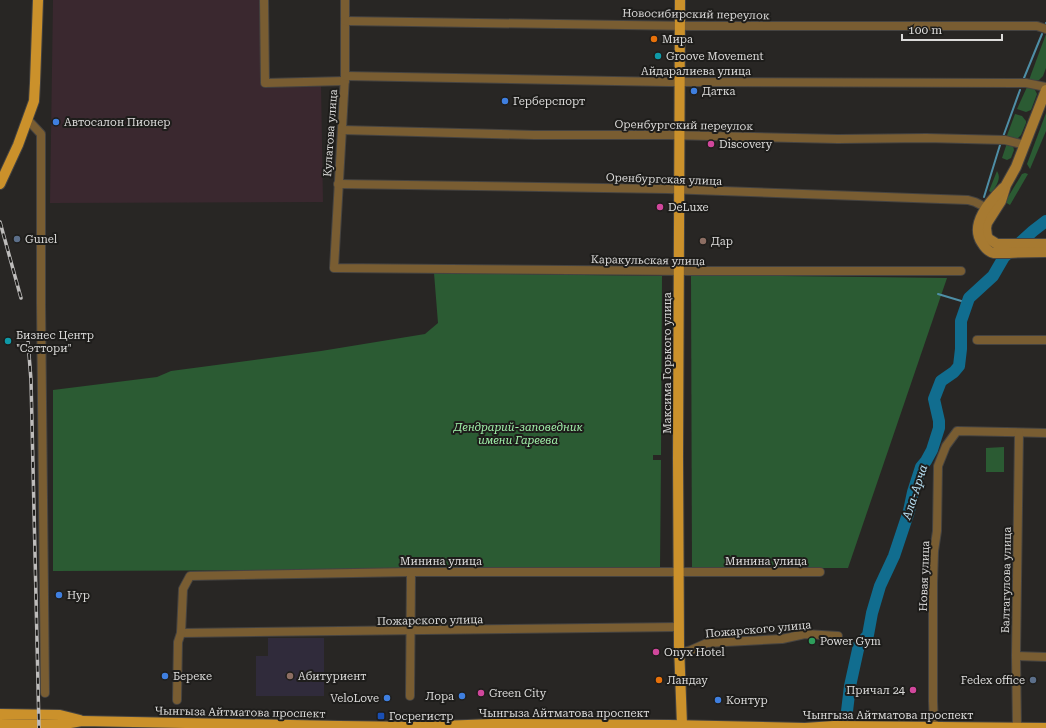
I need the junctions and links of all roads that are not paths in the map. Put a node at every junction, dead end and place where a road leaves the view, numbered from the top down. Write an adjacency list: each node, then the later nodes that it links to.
1 (38, 0): 12 (main road)
2 (264, 0): 8 (street, Айдаралиева улица)
3 (345, 0): 5 (street, Кулатова улица)
4 (680, 0): 6 (main road, Максима Горького улица)
5 (345, 20): 6 (street, Новосибирский переулок); 8 (street, Кулатова улица)
6 (680, 26): 7 (street, Новосибирский переулок); 9 (main road, Максима Горького улица)
7 (1046, 29)
8 (345, 78): 9 (street, Айдаралиева улица); 13 (street, Кулатова улица)
9 (680, 82): 10 (street, Айдаралиева улица); 14 (main road, Максима Горького улица)
10 (1046, 87)
11 (1046, 90): 15 (main road)
12 (28, 120): 16 (main road); 41 (street)
13 (342, 130): 14 (street, Оренбургский переулок); 17 (street, Кулатова улица)
14 (679, 135): 15 (street, Оренбургский переулок); 19 (main road, Максима Горького улица)
15 (1025, 145): 18 (main road)
16 (0, 184)
17 (338, 184): 19 (street, Оренбургская улица); 24 (street, Кулатова улица)
18 (1006, 185): 20 (main road); 22 (main road)
19 (679, 189): 20 (street, Оренбургская улица); 25 (main road, Максима Горького улица)
20 (986, 208): 22 (main road)
21 (1046, 244): 22 (main road)
22 (989, 245): 23 (main road)
23 (1046, 252)
24 (334, 268): 25 (street, Каракульская улица)
25 (679, 271): 26 (street, Каракульская улица); 32 (main road, Максима Горького улица)
26 (961, 271)
27 (977, 340): 28 (street)
28 (1046, 340)
29 (1019, 433): 30 (street); 39 (street, Балтагулова улица); 49 (street, Новая улица)
30 (1046, 434)
31 (411, 572): 32 (street, Минина улица); 35 (street); 36 (street, Минина улица)
32 (679, 572): 33 (street, Минина улица); 34 (main road, Максима Горького улица)
33 (820, 572)
34 (679, 627): 35 (street, Пожарского улица); 38 (main road, Максима Горького улица)
35 (411, 631): 36 (street, Пожарского улица); 42 (street)
36 (181, 633): 43 (street, Минина улица)
37 (838, 636): 38 (street, Пожарского улица)
38 (680, 653): 48 (main road, Максима Горького улица)
39 (1016, 656): 40 (street); 52 (street, Балтагулова улица)
40 (1046, 657)
41 (45, 694)
42 (410, 696)
43 (177, 700)
44 (0, 708): 46 (main road)
45 (0, 714): 46 (main road, Чынгыза Айтматова проспект)
46 (28, 719): 47 (main road, Чынгыза Айтматова проспект); 48 (main road, Чынгыза Айтматова проспект); 50 (main road)
47 (0, 724)
48 (682, 725): 49 (main road, Чынгыза Айтматова проспект)
49 (934, 727): 51 (main road, Чынгыза Айтматова проспект)
50 (14, 728)
51 (978, 728): 52 (main road, Чынгыза Айтматова проспект)
52 (1017, 728): 53 (main road, Чынгыза Айтматова проспект)
53 (1046, 728)

